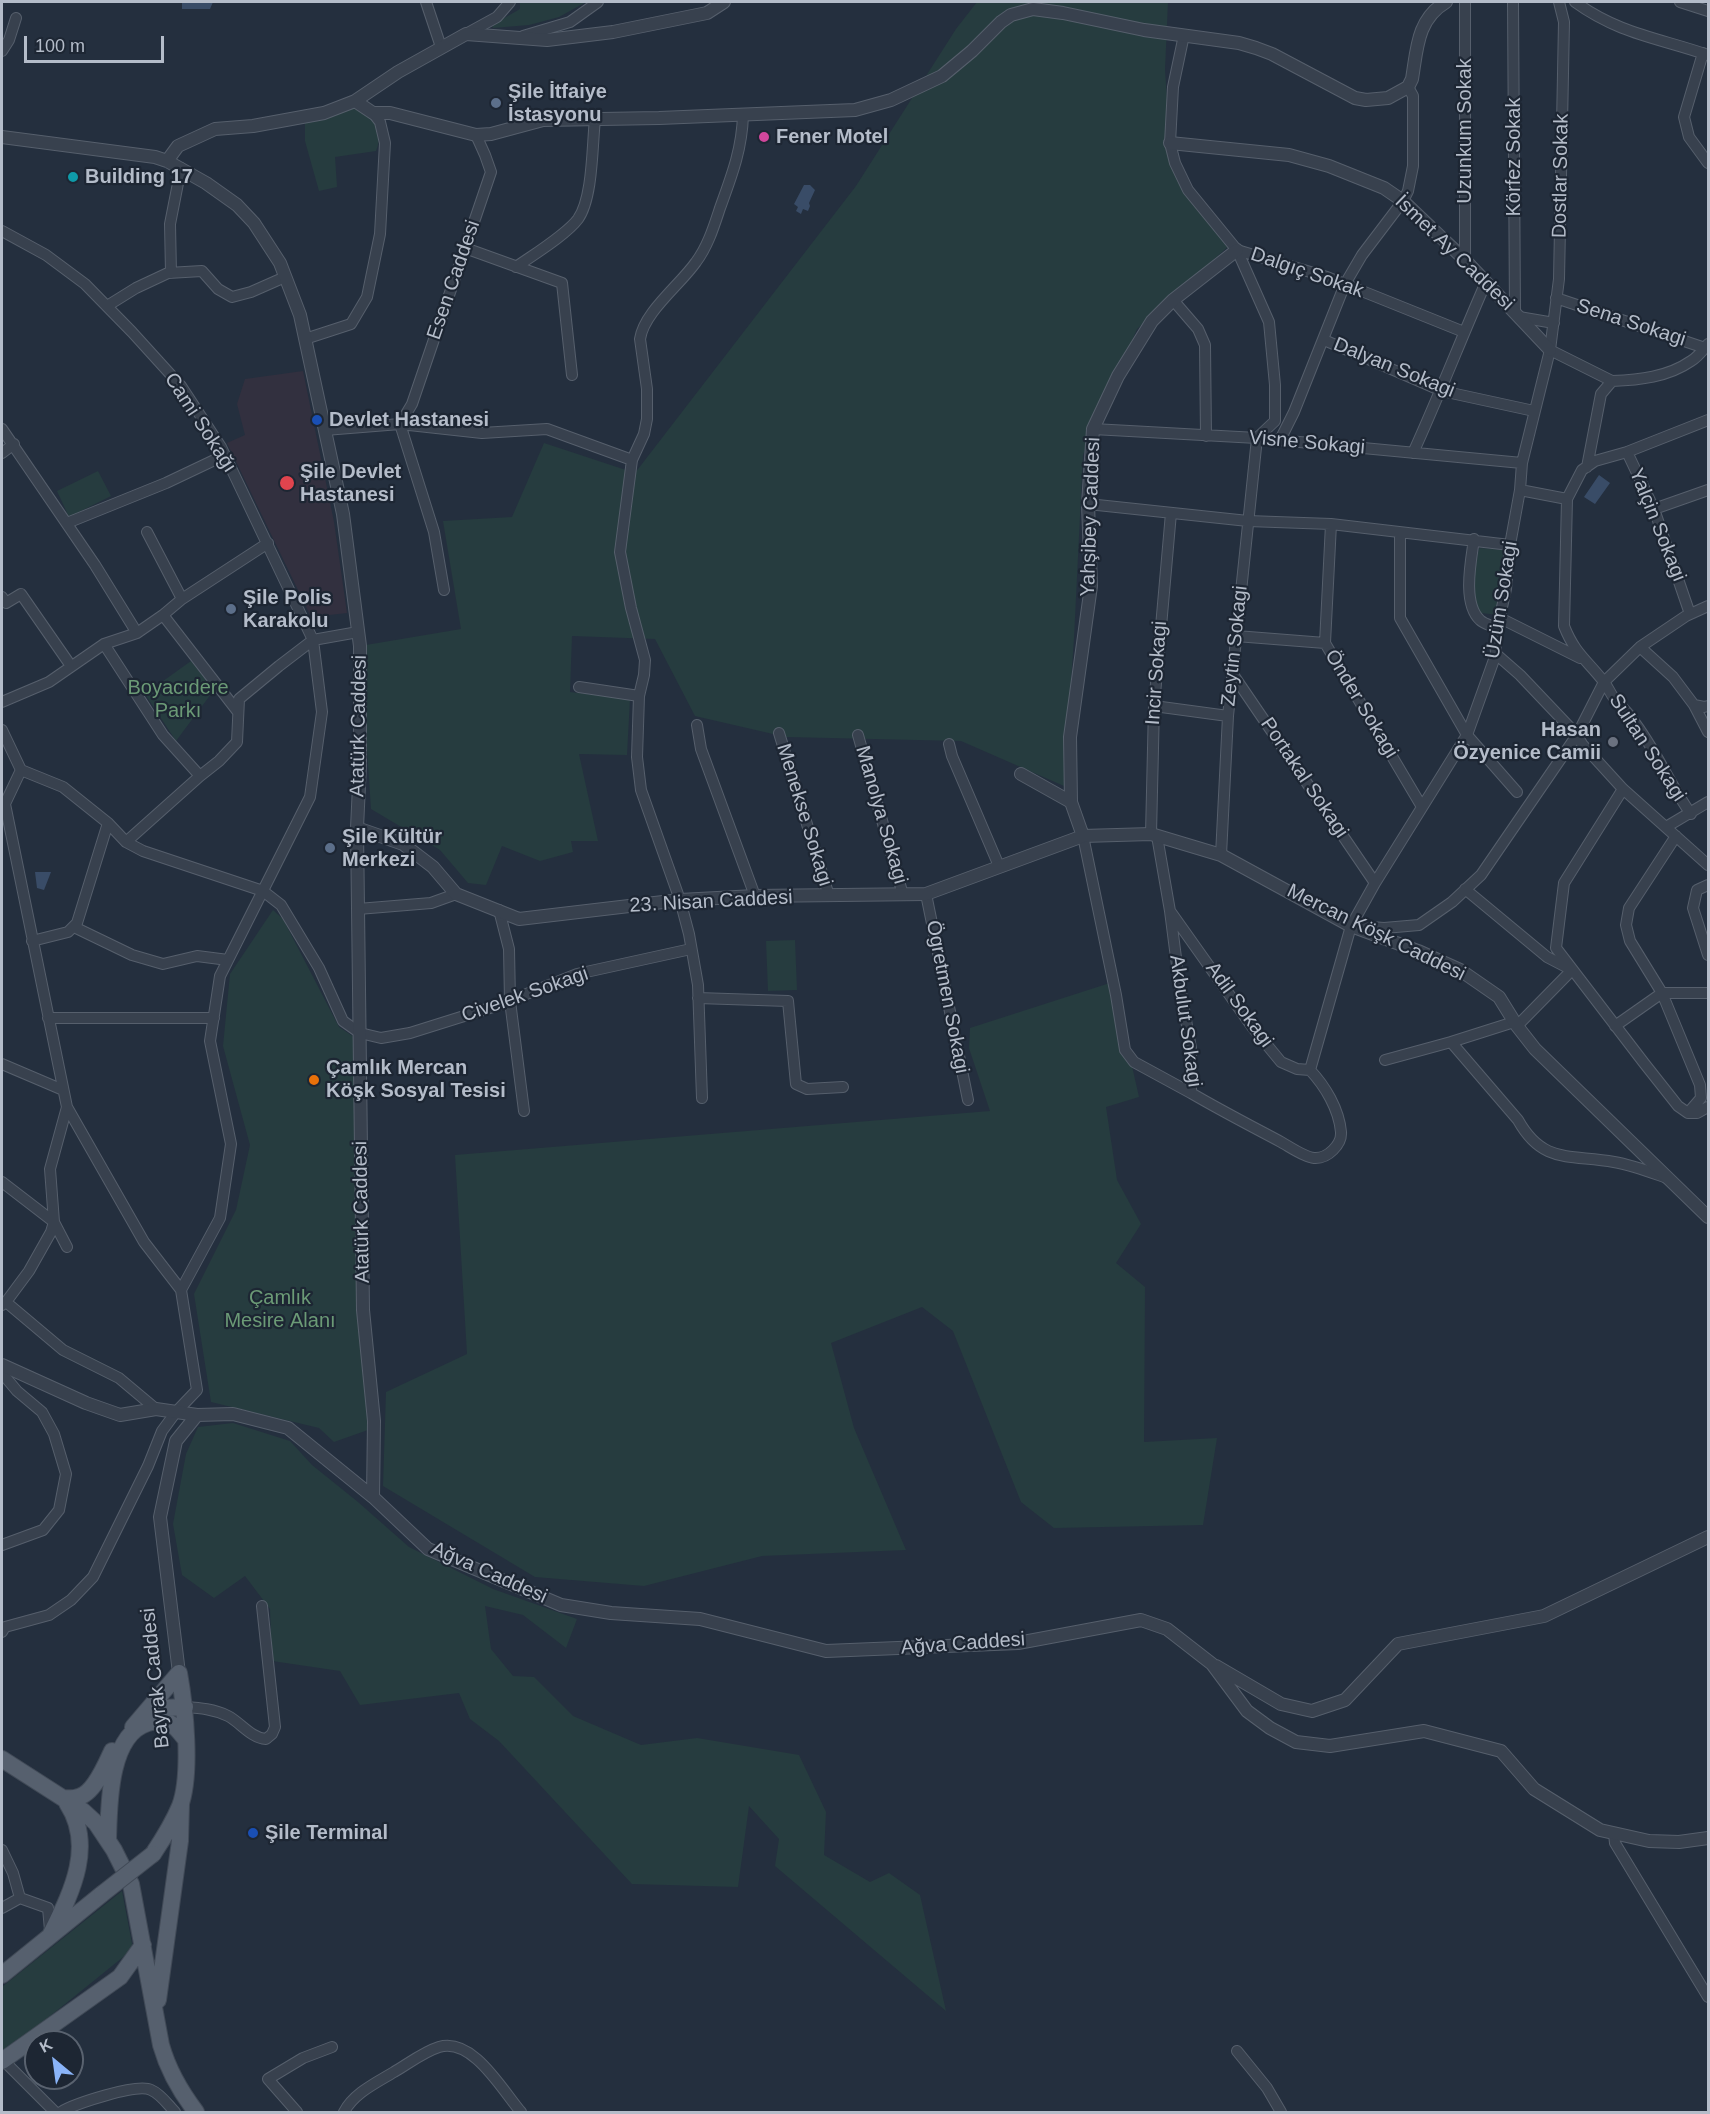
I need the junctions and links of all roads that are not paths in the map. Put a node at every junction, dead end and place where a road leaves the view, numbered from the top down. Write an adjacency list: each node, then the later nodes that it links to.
1 (426, 2): 16 (street)
2 (510, 2): 13 (street)
3 (598, 2): 15 (street)
4 (724, 2): 15 (street)
5 (1446, 2): 19 (street)
6 (1465, 2): 34 (street, Uzunkum Sokak)
7 (1513, 2): 43 (street, Körfez Sokak)
8 (1559, 2): 40 (street, Dostlar Sokak)
9 (1575, 2): 18 (street)
10 (1680, 2): 11 (street)
11 (1708, 10)
12 (16, 18): 17 (street)
13 (466, 34): 15 (street); 16 (street)
14 (1184, 35): 19 (street); 22 (street); 26 (street, Dalgıç Sokak)
15 (521, 37)
16 (441, 47): 20 (street)
17 (2, 51)
18 (1706, 54): 28 (street)
19 (1408, 87): 30 (street)
20 (355, 101): 21 (street); 27 (street)
21 (373, 113): 24 (street); 46 (street)
22 (743, 115): 23 (street); 67 (street)
23 (595, 119): 24 (street); 35 (street)
24 (476, 135): 32 (street, Esen Caddesi)
25 (2, 137): 27 (street, Atatürk Caddesi)
26 (1170, 143): 30 (street, İsmet Ay Caddesi); 33 (street, Dalgıç Sokak)
27 (167, 160): 29 (street, Atatürk Caddesi)
28 (1708, 163)
29 (181, 168): 36 (street); 37 (street, Atatürk Caddesi)
30 (1403, 201): 34 (street, İsmet Ay Caddesi); 39 (street)
31 (2, 231): 42 (street, Cami Sokağı)
32 (465, 248): 35 (street); 55 (street, Esen Caddesi)
33 (1237, 250): 39 (street, Dalgıç Sokak); 41 (street, Yahşibey Caddesi); 60 (street)
34 (1464, 260): 38 (street, İsmet Ay Caddesi)
35 (516, 267): 50 (street)
36 (171, 273): 37 (street); 42 (street)
37 (285, 277): 46 (street, Atatürk Caddesi)
38 (1486, 282): 43 (street, İsmet Ay Caddesi); 45 (street)
39 (1345, 284): 45 (street, Dalgıç Sokak); 47 (street)
40 (1556, 298): 44 (street, Dostlar Sokak); 48 (street, Sena Sokagi)
41 (1173, 300): 57 (street, Yahşibey Caddesi); 59 (street)
42 (107, 306): 66 (street, Cami Sokağı)
43 (1517, 315): 44 (street); 49 (street, İsmet Ay Caddesi)
44 (1554, 323): 49 (street, Dostlar Sokak)
45 (1464, 332): 52 (street)
46 (305, 339): 58 (street, Atatürk Caddesi)
47 (1324, 340): 52 (street, Dalyan Sokagi); 61 (street)
48 (1707, 346): 51 (street)
49 (1550, 350): 51 (street); 53 (street, Üzüm Sokagi)
50 (572, 375)
51 (1612, 381): 69 (street)
52 (1442, 391): 53 (street, Dalyan Sokagi); 65 (street)
53 (1534, 411): 68 (street, Üzüm Sokagi)
54 (1708, 420): 63 (street, Yalçin Sokagi)
55 (400, 424): 58 (street); 67 (street); 84 (street)
56 (2, 429): 62 (street)
57 (1093, 429): 59 (street, Visne Sokagi); 73 (street, Yahşibey Caddesi)
58 (325, 430): 91 (street, Atatürk Caddesi)
59 (1206, 436): 60 (street, Visne Sokagi)
60 (1257, 438): 61 (street, Visne Sokagi); 76 (street, Zeytin Sokagi)
61 (1280, 441): 65 (street, Visne Sokagi)
62 (14, 444): 64 (street); 77 (street)
63 (1627, 452): 69 (street); 74 (street, Yalçin Sokagi)
64 (2, 453)
65 (1413, 453): 68 (street, Visne Sokagi)
66 (225, 455): 77 (street); 82 (street, Cami Sokağı)
67 (632, 460): 104 (street)
68 (1522, 463): 70 (street, Üzüm Sokagi)
69 (1587, 466): 72 (street)
70 (1520, 490): 72 (street); 83 (street, Üzüm Sokagi)
71 (1708, 490): 74 (street)
72 (1567, 499): 99 (street)
73 (1088, 504): 75 (street); 124 (street, Yahşibey Caddesi)
74 (1654, 509): 88 (street, Yalçin Sokagi)
75 (1171, 513): 76 (street); 107 (street, Incir Sokagi)
76 (1248, 521): 78 (street); 93 (street, Zeytin Sokagi)
77 (67, 523): 92 (street)
78 (1331, 524): 80 (street); 95 (street, Önder Sokagi)
79 (147, 532): 86 (street)
80 (1400, 533): 81 (street); 116 (street)
81 (1474, 539): 83 (street); 90 (street)
82 (268, 543): 86 (street); 94 (street, Cami Sokağı)
83 (1510, 545): 90 (street, Üzüm Sokagi)
84 (444, 590)
85 (2, 597): 100 (street)
86 (182, 599): 89 (street)
87 (1708, 606): 88 (street)
88 (1690, 614): 97 (street)
89 (164, 615): 92 (street); 109 (street)
90 (1499, 623): 98 (street, Üzüm Sokagi); 99 (street)
91 (358, 632): 94 (street); 131 (street, Atatürk Caddesi)
92 (136, 633): 96 (street)
93 (1236, 636): 95 (street); 101 (street, Zeytin Sokagi)
94 (313, 640): 109 (street); 142 (street, Cami Sokağı)
95 (1325, 643): 126 (street, Önder Sokagi)
96 (104, 644): 100 (street); 121 (street)
97 (1641, 647): 102 (street); 106 (street)
98 (1496, 654): 116 (street, Üzüm Sokagi); 117 (street)
99 (1582, 658): 102 (street, Sultan Sokagi)
100 (71, 666): 105 (street)
101 (1232, 673): 110 (street, Zeytin Sokagi); 139 (street, Portakal Sokagi)
102 (1604, 682): 117 (street); 128 (street, Sultan Sokagi)
103 (579, 687): 104 (street)
104 (639, 696): 148 (street)
105 (2, 702)
106 (1694, 705): 108 (street); 113 (street)
107 (1154, 706): 110 (street); 132 (street, Incir Sokagi)
108 (1708, 706)
109 (238, 712): 121 (street)
110 (1228, 716): 136 (street, Zeytin Sokagi)
111 (697, 725): 146 (street)
112 (2, 730): 119 (street)
113 (1708, 732)
114 (779, 733): 147 (street, Menekse Sokagi)
115 (858, 735): 145 (street, Manolya Sokagi)
116 (1467, 735): 123 (street); 126 (street, Üzüm Sokagi)
117 (1577, 735): 122 (street); 141 (street)
118 (949, 744): 138 (street)
119 (21, 770): 127 (street); 129 (street)
120 (1021, 774): 124 (street)
121 (200, 776): 135 (street)
122 (1623, 789): 130 (street); 158 (street)
123 (1517, 792)
124 (1071, 802): 133 (street)
125 (1708, 802): 128 (street)
126 (1422, 807): 139 (street, Üzüm Sokagi)
127 (3, 808): 154 (street)
128 (1691, 814): 130 (street)
129 (108, 823): 135 (street); 153 (street)
130 (1666, 827): 134 (street)
131 (357, 828): 143 (street); 149 (street, Atatürk Caddesi)
132 (1154, 835): 133 (street, Mercan Köşk Caddesi); 136 (street, Mercan Köşk Caddesi); 151 (street, Akbulut Sokagi)
133 (1083, 836): 138 (street, 23. Nisan Caddesi); 174 (street)
134 (1676, 836): 137 (street); 159 (street)
135 (126, 842): 142 (street)
136 (1221, 855): 152 (street, Mercan Köşk Caddesi)
137 (1708, 865)
138 (999, 866): 144 (street, 23. Nisan Caddesi)
139 (1375, 883): 152 (street, Üzüm Sokagi)
140 (1708, 885): 156 (street)
141 (1466, 889): 152 (street); 158 (street)
142 (263, 891): 157 (street, Cami Sokağı); 167 (street)
143 (456, 894): 149 (street); 150 (street, 23. Nisan Caddesi)
144 (926, 894): 145 (street, 23. Nisan Caddesi); 176 (street, Ögretmen Sokagi)
145 (903, 895): 147 (street, 23. Nisan Caddesi)
146 (755, 896): 147 (street, 23. Nisan Caddesi); 148 (street, 23. Nisan Caddesi)
147 (829, 896)
148 (680, 900): 150 (street, 23. Nisan Caddesi); 155 (street)
149 (358, 909): 167 (street, Atatürk Caddesi)
150 (499, 910): 162 (street)
151 (1170, 911): 171 (street, Adil Sokagi); 174 (street, Akbulut Sokagi)
152 (1351, 926): 165 (street, Mercan Köşk Caddesi); 171 (street, Üzüm Sokagi)
153 (74, 927): 154 (street); 157 (street)
154 (32, 941): 163 (street)
155 (692, 949): 161 (street); 162 (street, Civelek Sokagi)
156 (1708, 956)
157 (228, 960): 164 (street, Cami Sokağı)
158 (1572, 970): 165 (street); 166 (street)
159 (1662, 993): 160 (street); 166 (street); 180 (street)
160 (1708, 993)
161 (698, 998): 172 (street); 175 (street)
162 (510, 1000): 167 (street, Civelek Sokagi); 179 (street)
163 (48, 1018): 164 (street); 173 (street)
164 (214, 1018): 187 (street, Cami Sokağı)
165 (1515, 1024): 168 (street); 182 (street, Mercan Köşk Caddesi)
166 (1615, 1026): 180 (street)
167 (360, 1034): 194 (street, Atatürk Caddesi)
168 (1451, 1042): 169 (street); 182 (street)
169 (1385, 1059)
170 (2, 1064): 173 (street)
171 (1310, 1070): 181 (street, Adil Sokagi)
172 (843, 1087)
173 (63, 1090): 177 (street)
174 (1191, 1093): 181 (street, Akbulut Sokagi)
175 (702, 1098)
176 (968, 1100)
177 (67, 1107): 185 (street); 187 (street)
178 (1708, 1107): 180 (street)
179 (524, 1111)
180 (1688, 1113)
181 (1327, 1155)
182 (1673, 1180): 184 (street, Mercan Köşk Caddesi)
183 (2, 1182): 185 (street)
184 (1708, 1217)
185 (54, 1222): 186 (street); 188 (street)
186 (67, 1247)
187 (181, 1290): 192 (street)
188 (4, 1304): 191 (street)
189 (2, 1365): 191 (street, Ağva Caddesi)
190 (2, 1373): 196 (street)
191 (156, 1409): 192 (street, Ağva Caddesi)
192 (176, 1412): 193 (street, Ağva Caddesi); 198 (street)
193 (197, 1415): 194 (street, Ağva Caddesi); 200 (street, Bayrak Caddesi)
194 (373, 1497): 199 (street, Ağva Caddesi)
195 (1708, 1538): 199 (street)
196 (2, 1545)
197 (262, 1606): 201 (street)
198 (3, 1628)
199 (1212, 1664): 207 (street, Ağva Caddesi)
200 (179, 1673): 201 (main road, Bayrak Caddesi); 202 (main road)
201 (184, 1707): 202 (main road); 203 (main road, Bayrak Caddesi)
202 (142, 1718): 205 (main road)
203 (186, 1740): 206 (main road, Bayrak Caddesi); 209 (main road)
204 (2, 1759): 205 (main road)
205 (63, 1798): 209 (main road); 213 (main road)
206 (181, 1804): 213 (main road, Bayrak Caddesi, bridge); 219 (main road)
207 (1614, 1834): 208 (street, Ağva Caddesi); 218 (street)
208 (1708, 1838)
209 (108, 1840): 214 (main road)
210 (2, 1850): 211 (street)
211 (20, 1898): 212 (street); 213 (street)
212 (2, 1908)
213 (50, 1936): 215 (main road, Bayrak Caddesi)
214 (143, 1945): 216 (main road); 217 (main road)
215 (2, 1975)
216 (149, 1975): 217 (main road); 219 (main road)
217 (120, 1977): 222 (main road)
218 (1707, 1991)
219 (156, 2016): 226 (main road)
220 (332, 2047): 227 (street)
221 (1237, 2051): 230 (street)
222 (2, 2060): 223 (street)
223 (55, 2112)
224 (60, 2112): 225 (street)
225 (175, 2112)
226 (196, 2112)
227 (297, 2112)
228 (344, 2112): 229 (street)
229 (521, 2112)
230 (1281, 2112)

